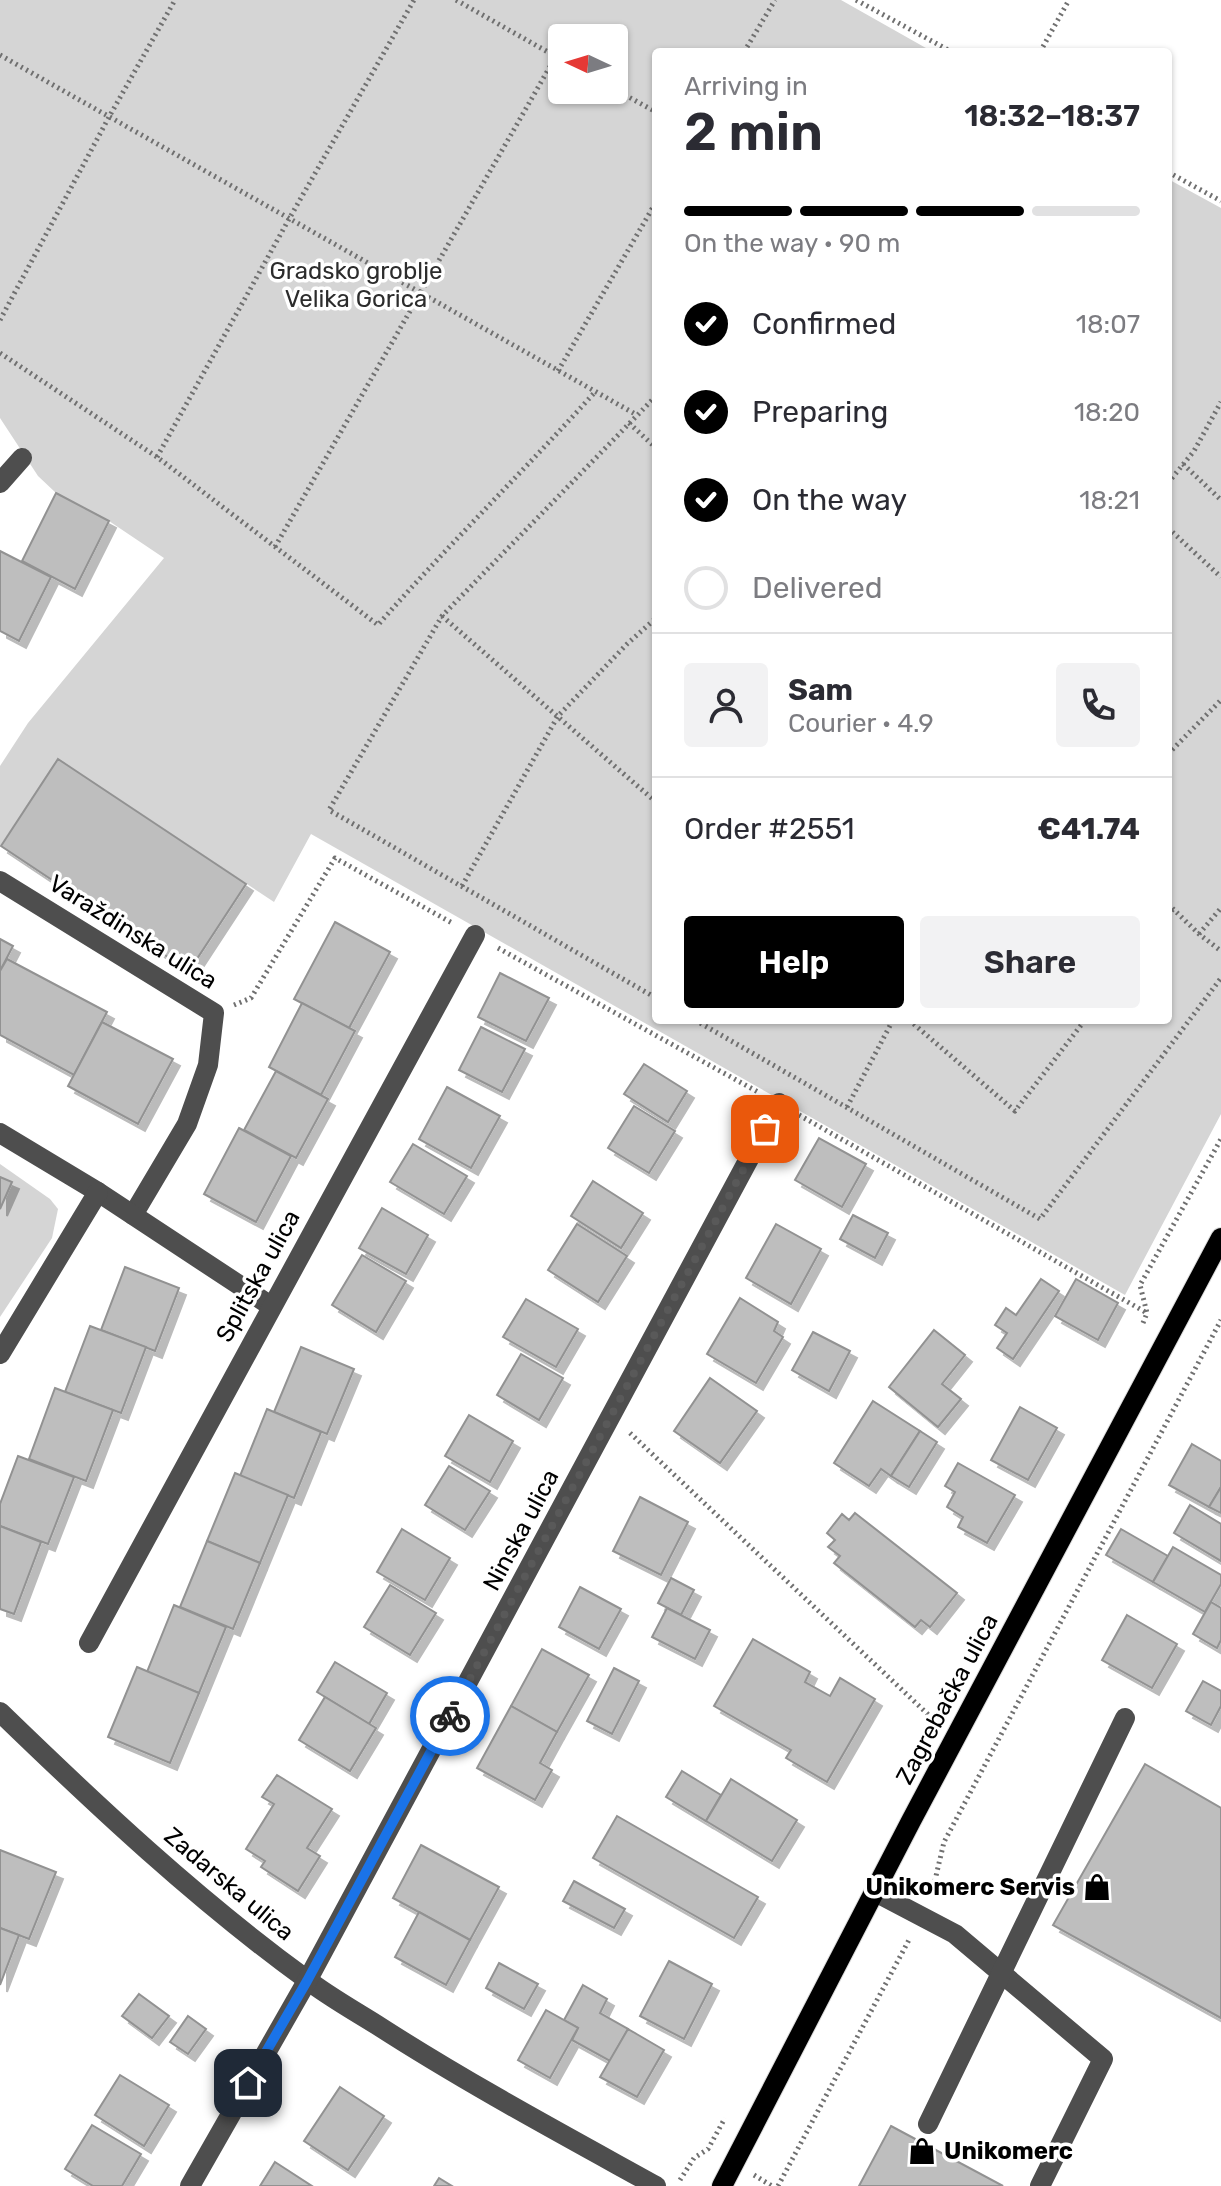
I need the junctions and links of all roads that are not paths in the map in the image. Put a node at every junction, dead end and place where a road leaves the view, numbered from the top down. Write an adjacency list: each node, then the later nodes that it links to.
1 (22, 458): 2 (street)
2 (0, 483)
3 (0, 881): 8 (street, Varaždinska ulica)
4 (475, 935): 10 (street, Splitska ulica)
5 (779, 1103): 17 (street, Ninska ulica)
6 (0, 1133): 7 (street)
7 (98, 1192): 8 (street); 11 (street)
8 (133, 1215): 10 (street)
9 (1221, 1238): 15 (main road, Zagrebačka ulica)
10 (271, 1306): 12 (street, Splitska ulica)
11 (0, 1354)
12 (89, 1643)
13 (0, 1712): 17 (street, Zadarska ulica)
14 (1125, 1718): 16 (street)
15 (875, 1892): 16 (street); 21 (main road, Zagrebačka ulica)
16 (1002, 1973): 18 (street); 22 (street)
17 (307, 1981): 19 (street, Ninska ulica); 20 (street, Zadarska ulica)
18 (928, 2124)
19 (190, 2186)
20 (656, 2186)
21 (722, 2186)
22 (1040, 2186)

